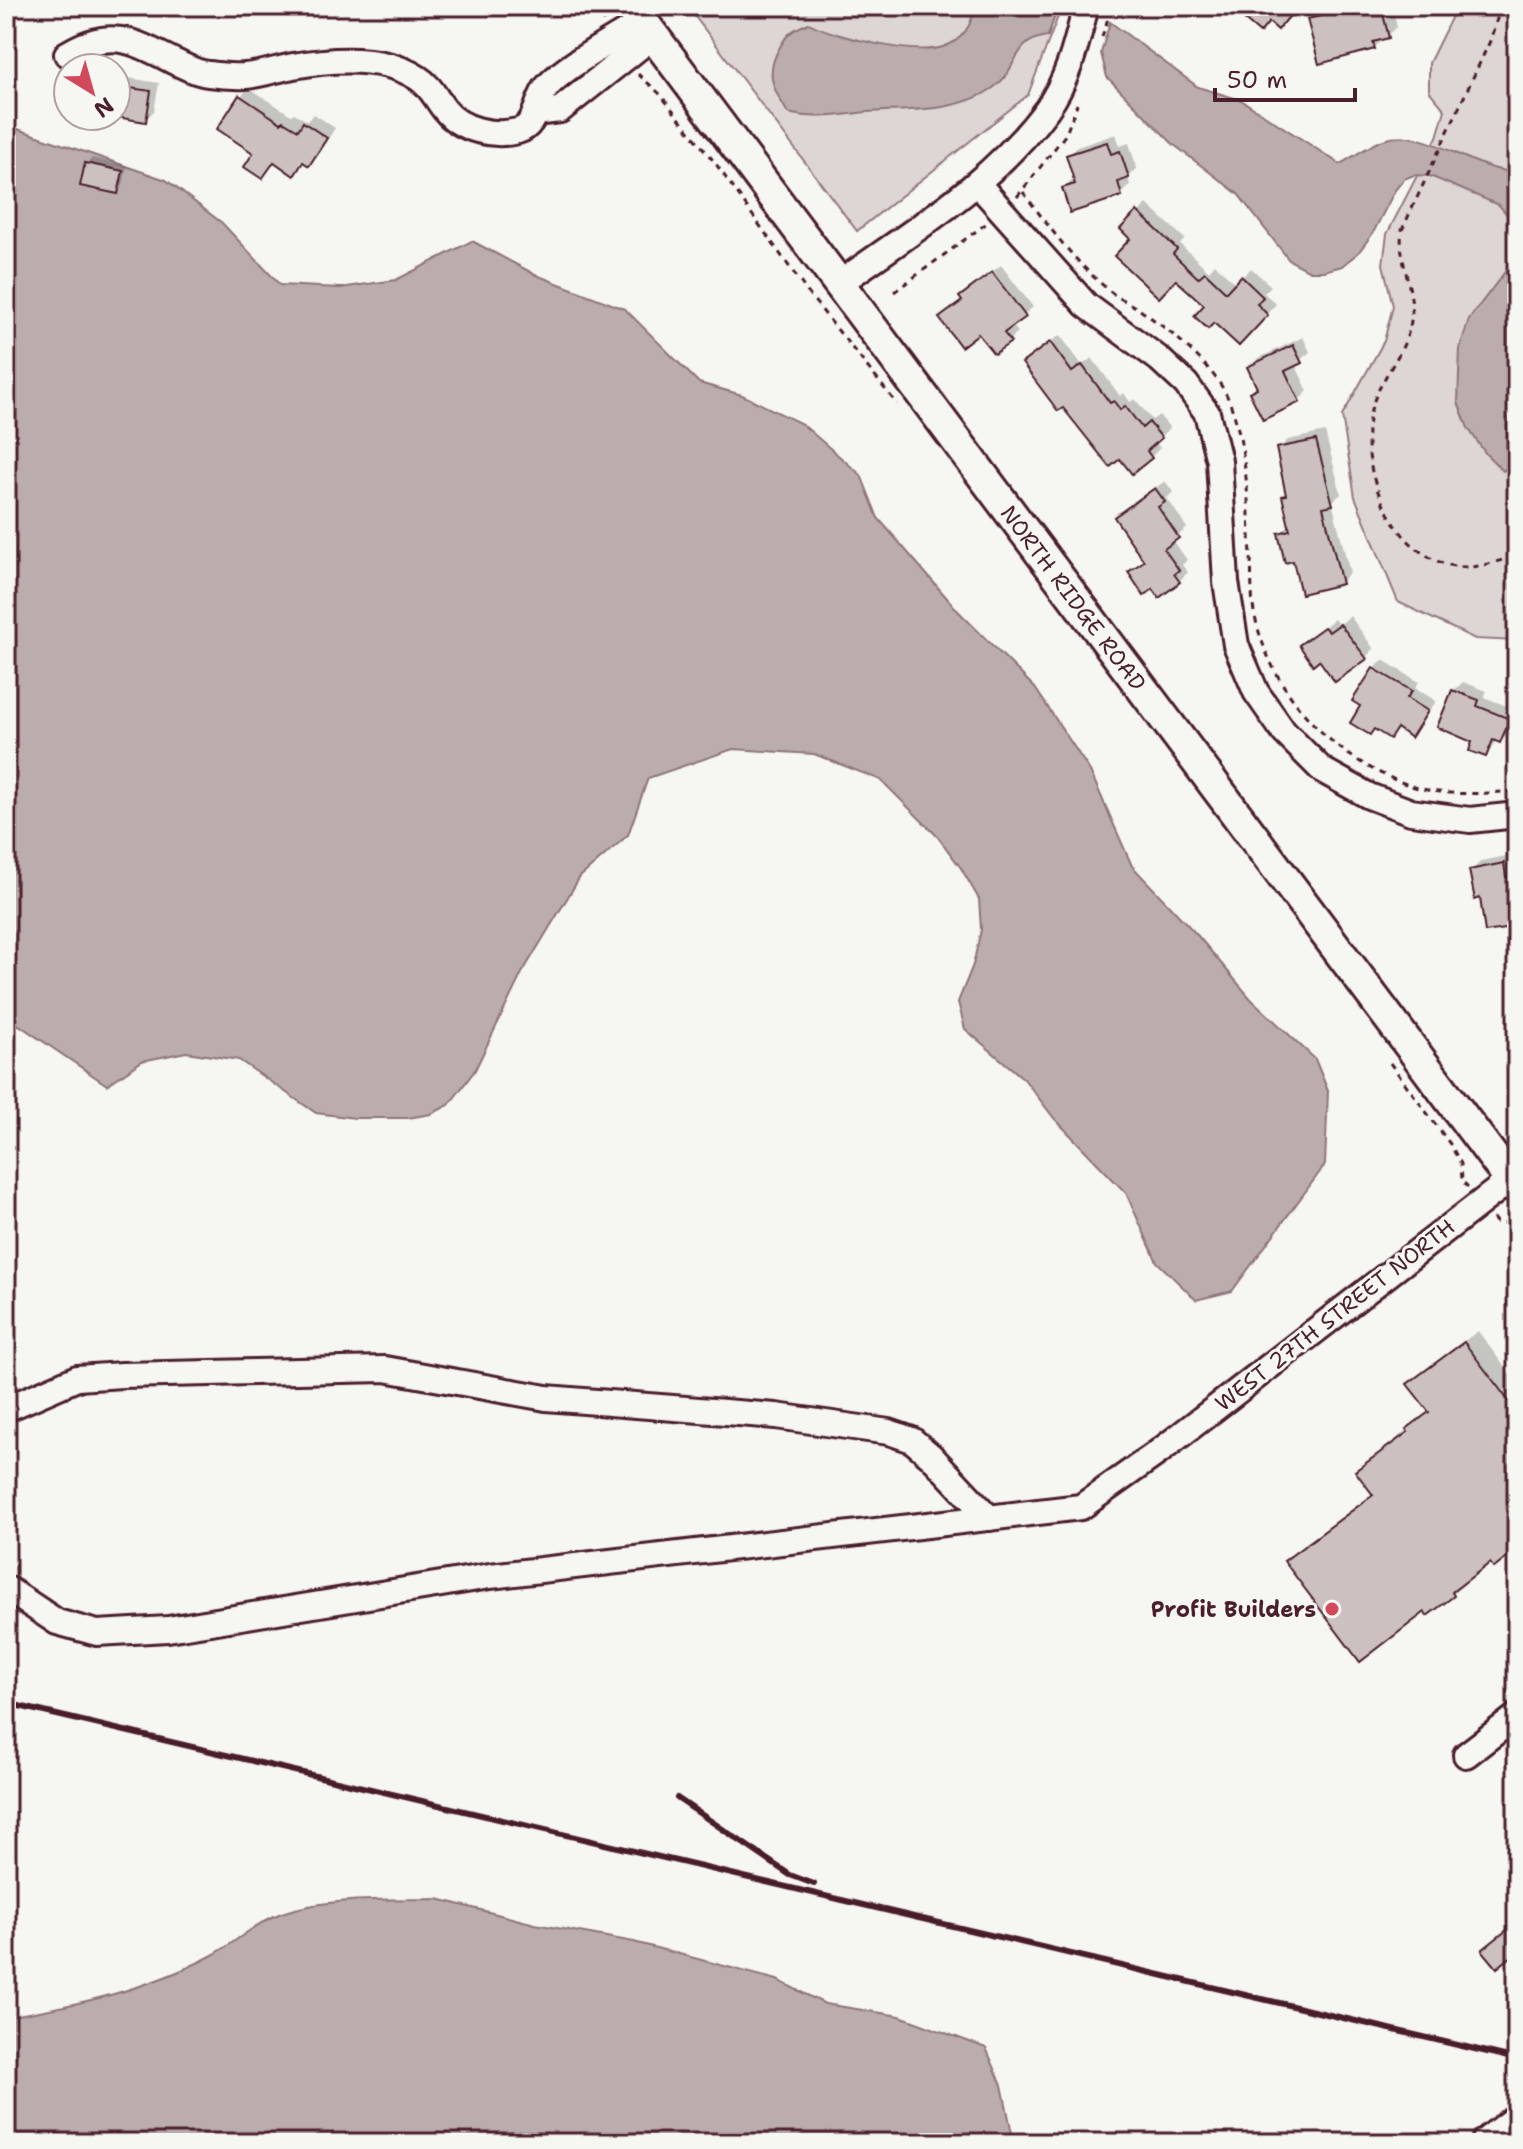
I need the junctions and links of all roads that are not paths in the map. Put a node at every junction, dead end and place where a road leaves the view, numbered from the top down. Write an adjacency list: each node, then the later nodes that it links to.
1 (1086, 6): 4 (street)
2 (642, 21): 3 (street); 5 (main road, NORTH RIDGE ROAD)
3 (70, 52)
4 (978, 184): 5 (street); 6 (street)
5 (840, 283): 7 (main road, NORTH RIDGE ROAD)
6 (1517, 815)
7 (1514, 1185): 9 (street, WEST 27TH STREET NORTH)
8 (6, 1409): 9 (street)
9 (989, 1518): 10 (street, WEST 27TH STREET NORTH)
10 (6, 1588)
11 (1517, 1716): 12 (street)
12 (1466, 1755)
13 (1517, 2120): 14 (main road)
14 (1487, 2143)

